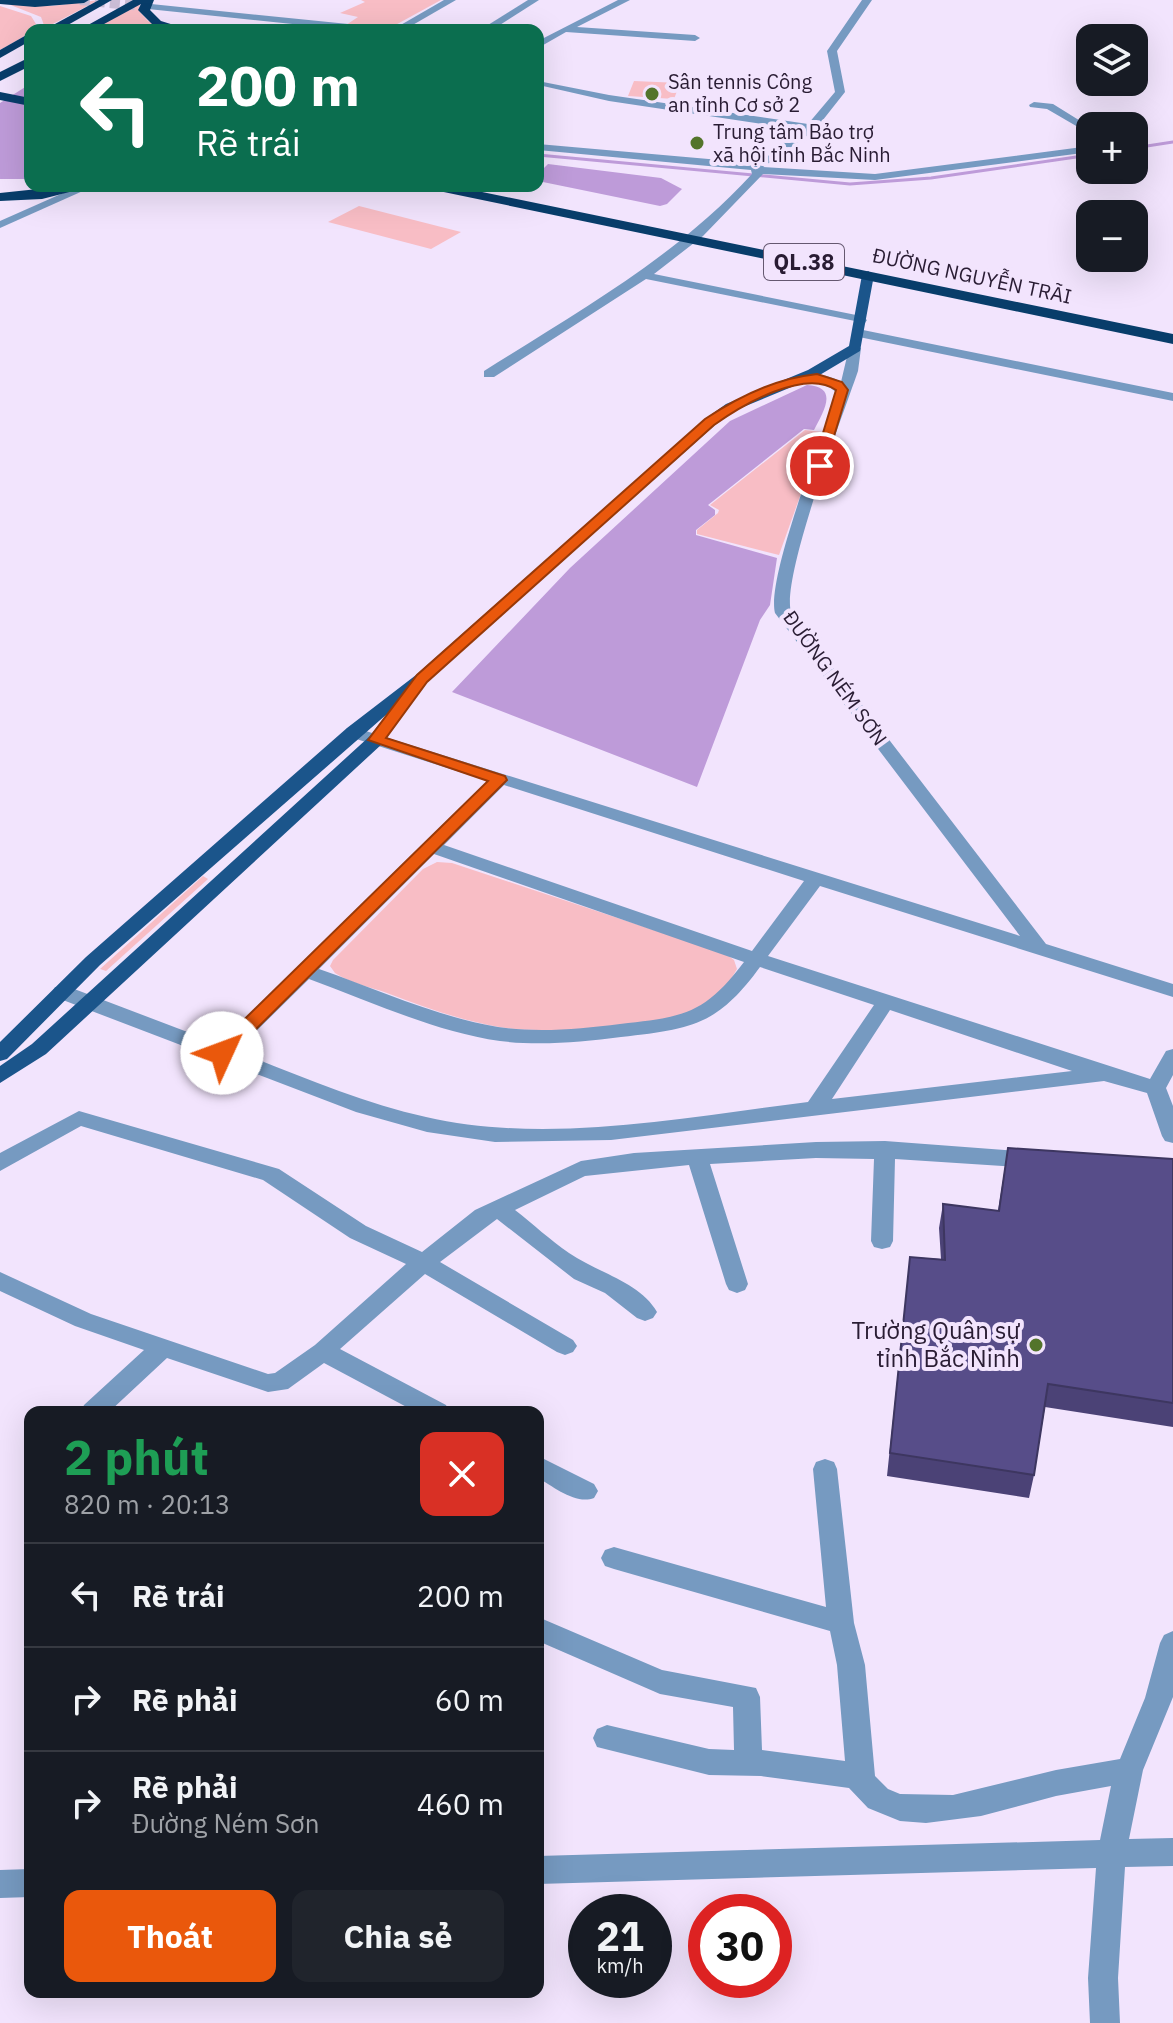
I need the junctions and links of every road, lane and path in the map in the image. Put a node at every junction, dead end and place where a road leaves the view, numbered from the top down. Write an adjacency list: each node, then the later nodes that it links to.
1 (84, 0): 8 (highway)
2 (107, 0): 11 (highway)
3 (451, 0): 15 (street)
4 (534, 0): 16 (street)
5 (625, 0): 17 (street)
6 (867, 0): 30 (street)
7 (147, 2): 9 (street); 12 (highway); 13 (highway)
8 (0, 3): 10 (highway)
9 (165, 4): 14 (street)
10 (39, 24)
11 (44, 24)
12 (98, 24)
13 (167, 24)
14 (329, 24)
15 (408, 24)
16 (495, 24)
17 (564, 29): 18 (street); 19 (street); 20 (street)
18 (544, 30)
19 (695, 38)
20 (544, 41)
21 (24, 42): 22 (highway)
22 (0, 56)
23 (24, 65): 24 (highway)
24 (1, 77)
25 (547, 84): 30 (street)
26 (0, 96): 27 (highway)
27 (24, 101)
28 (1034, 105): 29 (street)
29 (1076, 122)
30 (811, 128): 33 (street)
31 (544, 148): 33 (street)
32 (1076, 151): 33 (street)
33 (756, 173): 40 (street)
34 (24, 192): 38 (highway)
35 (57, 192): 38 (highway)
36 (74, 192): 39 (street)
37 (463, 192): 40 (highway, ĐƯỜNG NGUYỄN TRÃI / QL.38)
38 (0, 195)
39 (0, 225)
40 (691, 239): 41 (street); 42 (highway, ĐƯỜNG NGUYỄN TRÃI / QL.38)
41 (643, 275): 43 (street); 45 (street)
42 (868, 275): 43 (main road, ĐƯỜNG NÉM SƠN); 44 (highway, ĐƯỜNG NGUYỄN TRÃI / QL.38)
43 (858, 334): 46 (main road); 47 (street, ĐƯỜNG NÉM SƠN); 48 (street)
44 (1173, 339)
45 (489, 374)
46 (795, 380): 47 (street); 49 (main road)
47 (842, 390): 57 (street, ĐƯỜNG NÉM SƠN)
48 (1173, 397)
49 (422, 678): 50 (main road); 51 (main road)
50 (353, 732): 51 (street); 54 (main road)
51 (376, 740): 52 (street); 55 (main road)
52 (499, 780): 53 (street); 56 (street)
53 (432, 847): 58 (street); 59 (street)
54 (219, 851): 55 (main road); 61 (main road)
55 (246, 860): 62 (main road)
56 (815, 879): 57 (street); 58 (street)
57 (1038, 947): 60 (street)
58 (756, 959): 59 (street); 63 (street)
59 (306, 971): 64 (street)
60 (1173, 991)
61 (62, 992): 62 (street); 65 (main road)
62 (90, 1002): 64 (street); 68 (main road)
63 (885, 1003): 67 (street); 70 (street)
64 (222, 1053): 70 (street)
65 (0, 1054)
66 (1173, 1056): 69 (street)
67 (1104, 1074): 69 (street); 70 (street)
68 (0, 1076)
69 (1165, 1091): 71 (street)
70 (815, 1108)
71 (1173, 1136)
72 (885, 1149): 77 (street)
73 (697, 1158): 74 (street); 76 (street); 80 (street)
74 (1061, 1162)
75 (0, 1163): 78 (street)
76 (498, 1208): 78 (street); 81 (street)
77 (882, 1241)
78 (424, 1263): 82 (street); 84 (street)
79 (0, 1281): 83 (street)
80 (737, 1284)
81 (645, 1312)
82 (565, 1346)
83 (161, 1349): 84 (street); 85 (street)
84 (323, 1351): 86 (street)
85 (99, 1406)
86 (426, 1406)
87 (544, 1469): 89 (street)
88 (825, 1469): 91 (street)
89 (585, 1491)
90 (614, 1558): 91 (street)
91 (841, 1623): 97 (street)
92 (544, 1632): 95 (street)
93 (1173, 1643): 96 (street)
94 (607, 1738): 95 (street)
95 (749, 1763): 97 (street)
96 (1129, 1770): 97 (street); 99 (street)
97 (861, 1776)
98 (1173, 1852): 99 (street)
99 (1111, 1855): 100 (street); 103 (street)
100 (544, 1870)
101 (24, 1883): 102 (street)
102 (0, 1884)
103 (1105, 2023)

